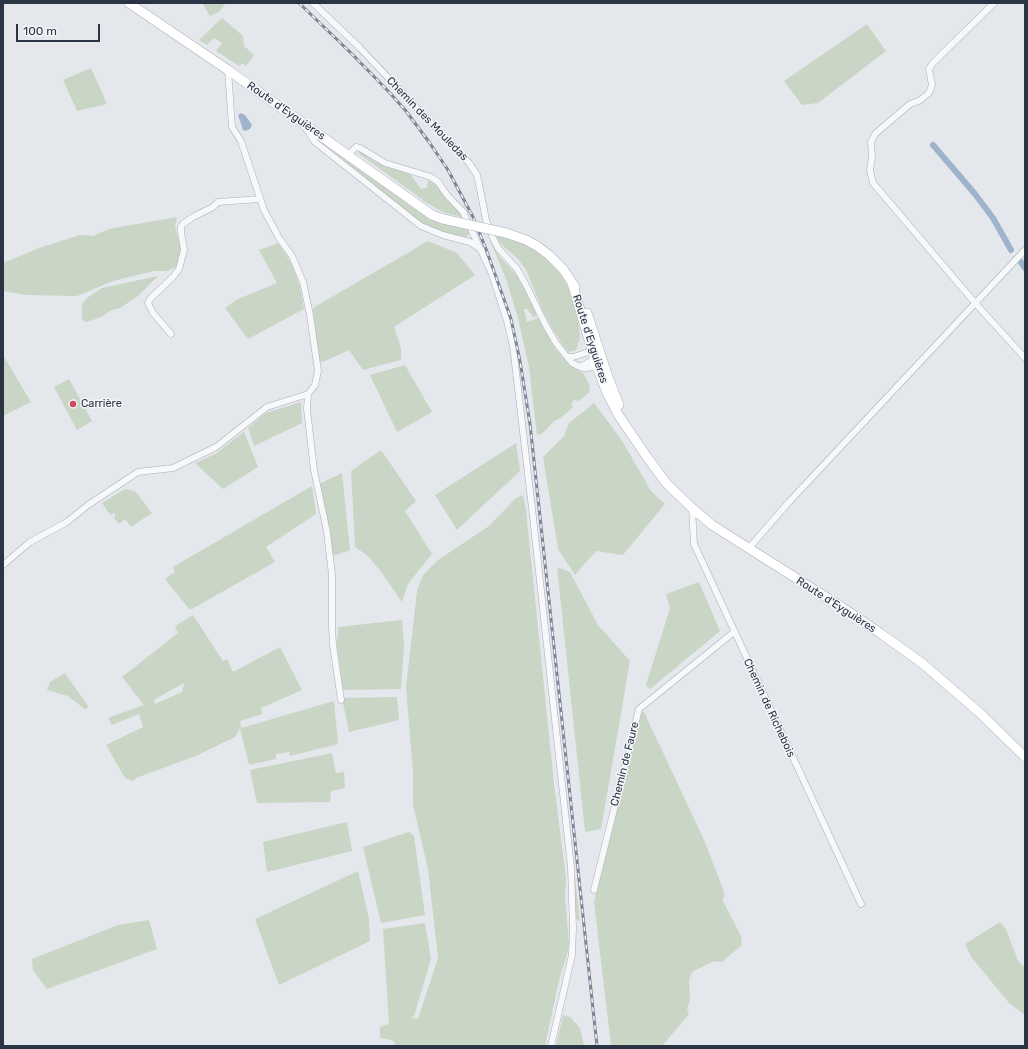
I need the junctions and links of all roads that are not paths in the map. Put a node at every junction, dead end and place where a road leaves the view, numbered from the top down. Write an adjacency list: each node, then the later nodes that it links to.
1 (129, 3): 4 (main road, Route d'Eyguières)
2 (314, 3): 13 (street, Chemin des Mouledas)
3 (994, 3): 10 (street)
4 (228, 70): 5 (main road, Route d'Eyguières); 7 (street)
5 (301, 121): 6 (main road, Route d'Eyguières); 8 (street)
6 (348, 155): 8 (street); 12 (main road, Route d'Eyguières, bridge)
7 (260, 198): 11 (street); 15 (street)
8 (482, 250): 25 (street)
9 (1025, 250): 10 (street)
10 (976, 304): 14 (street); 18 (street)
11 (171, 334)
12 (595, 356): 13 (street); 13 (street, Chemin des Mouledas); 16 (main road, Route d'Eyguières); 16 (main road, Route d'Eyguières)
13 (568, 357)
14 (1025, 358)
15 (308, 394): 19 (street); 21 (street)
16 (646, 457): 17 (main road, Route d'Eyguières)
17 (692, 508): 18 (main road, Route d'Eyguières); 20 (street, Chemin de Richebois)
18 (748, 549): 22 (main road, Route d'Eyguières)
19 (3, 565)
20 (734, 632): 23 (street, Chemin de Faure); 24 (street, Chemin de Richebois)
21 (341, 700)
22 (1025, 757)
23 (594, 890)
24 (861, 904)
25 (551, 1046)

